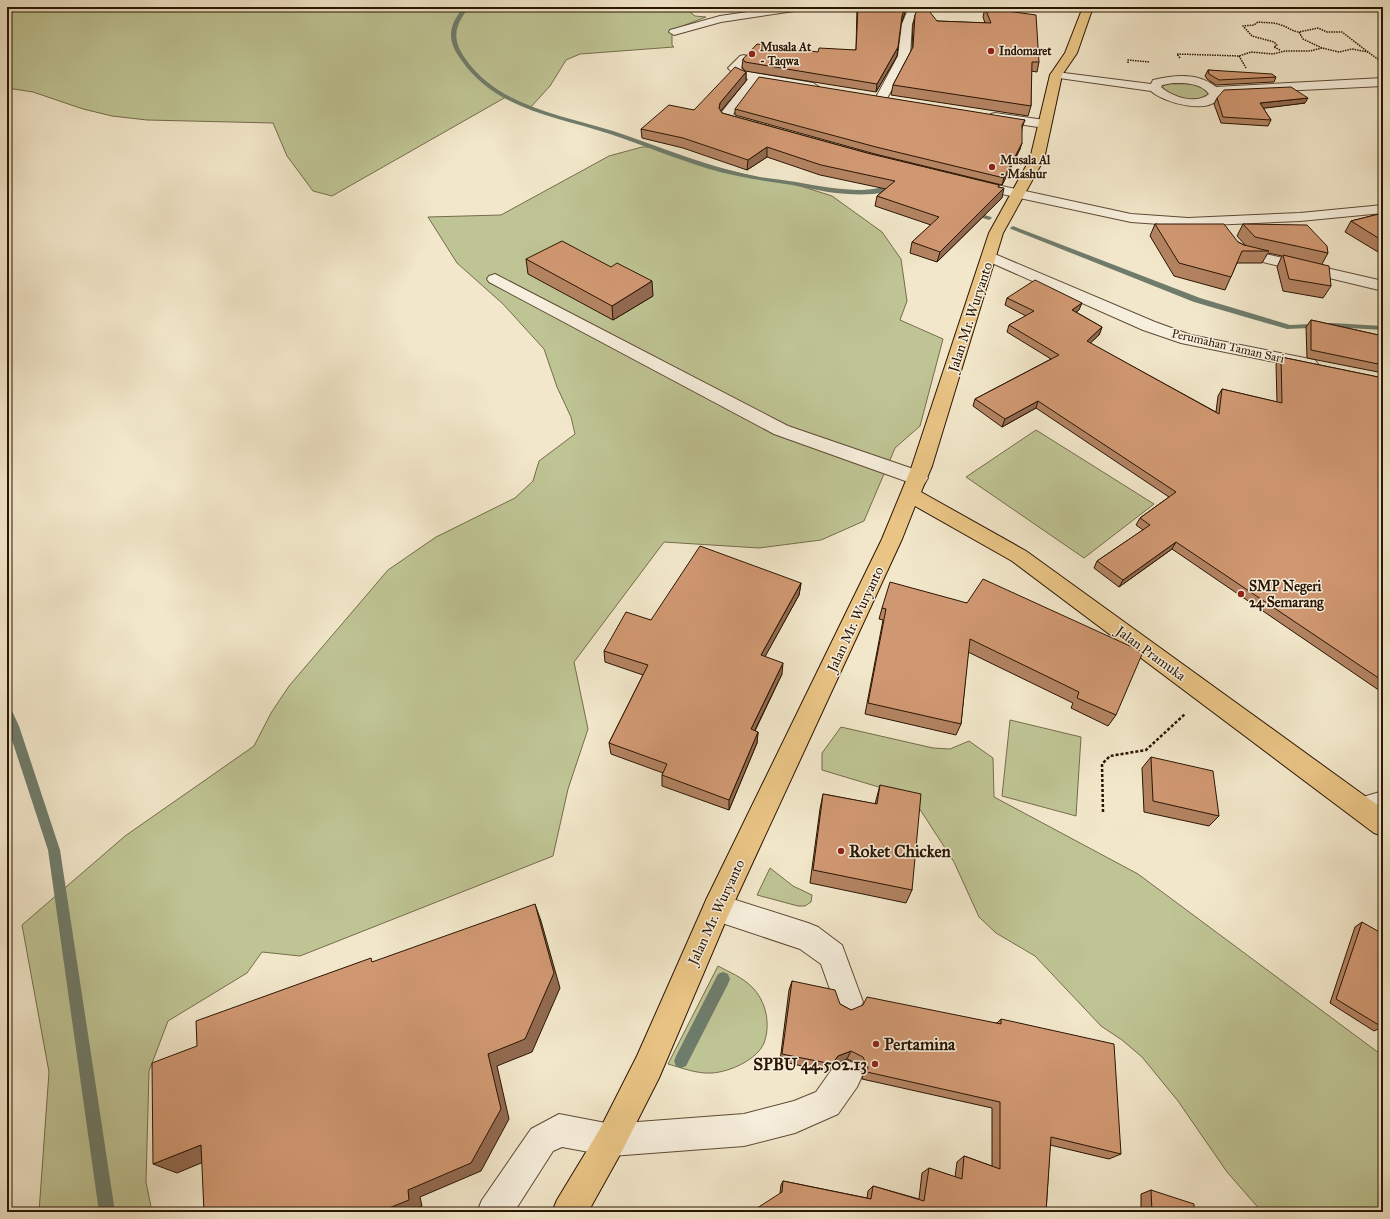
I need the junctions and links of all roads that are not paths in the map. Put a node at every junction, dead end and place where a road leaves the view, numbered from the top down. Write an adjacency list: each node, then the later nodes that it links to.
1 (801, 7): 4 (street)
2 (914, 7): 13 (street)
3 (1088, 7): 6 (main road, Jalan Mr. Wuryanto)
4 (674, 32)
5 (744, 58): 7 (street)
6 (1056, 75): 10 (street); 16 (main road, Jalan Mr. Wuryanto)
7 (755, 78): 9 (street); 17 (street)
8 (1383, 82): 11 (street)
9 (821, 88)
10 (1155, 88): 11 (street); 11 (street)
11 (1213, 91)
12 (866, 96): 13 (street)
13 (881, 99): 14 (street)
14 (894, 101)
15 (981, 115): 16 (street)
16 (1045, 124): 19 (main road, Jalan Mr. Wuryanto)
17 (768, 129)
18 (960, 180): 19 (street)
19 (1017, 194): 21 (street); 22 (main road, Jalan Mr. Wuryanto)
20 (1383, 209): 21 (street)
21 (1224, 232): 24 (street)
22 (990, 257): 25 (street, Perumahan Taman Sari); 26 (main road, Jalan Mr. Wuryanto)
23 (495, 279): 26 (street)
24 (1383, 286)
25 (1323, 367)
26 (914, 486): 27 (main road, Jalan Pramuka); 29 (main road, Jalan Mr. Wuryanto)
27 (1372, 805): 28 (main road, Jalan Pramuka)
28 (1383, 824)
29 (717, 908): 30 (street); 32 (main road, Jalan Mr. Wuryanto)
30 (848, 1002)
31 (846, 1076): 32 (street)
32 (611, 1140): 33 (street); 34 (main road, Jalan Mr. Wuryanto)
33 (494, 1212)
34 (569, 1212)

